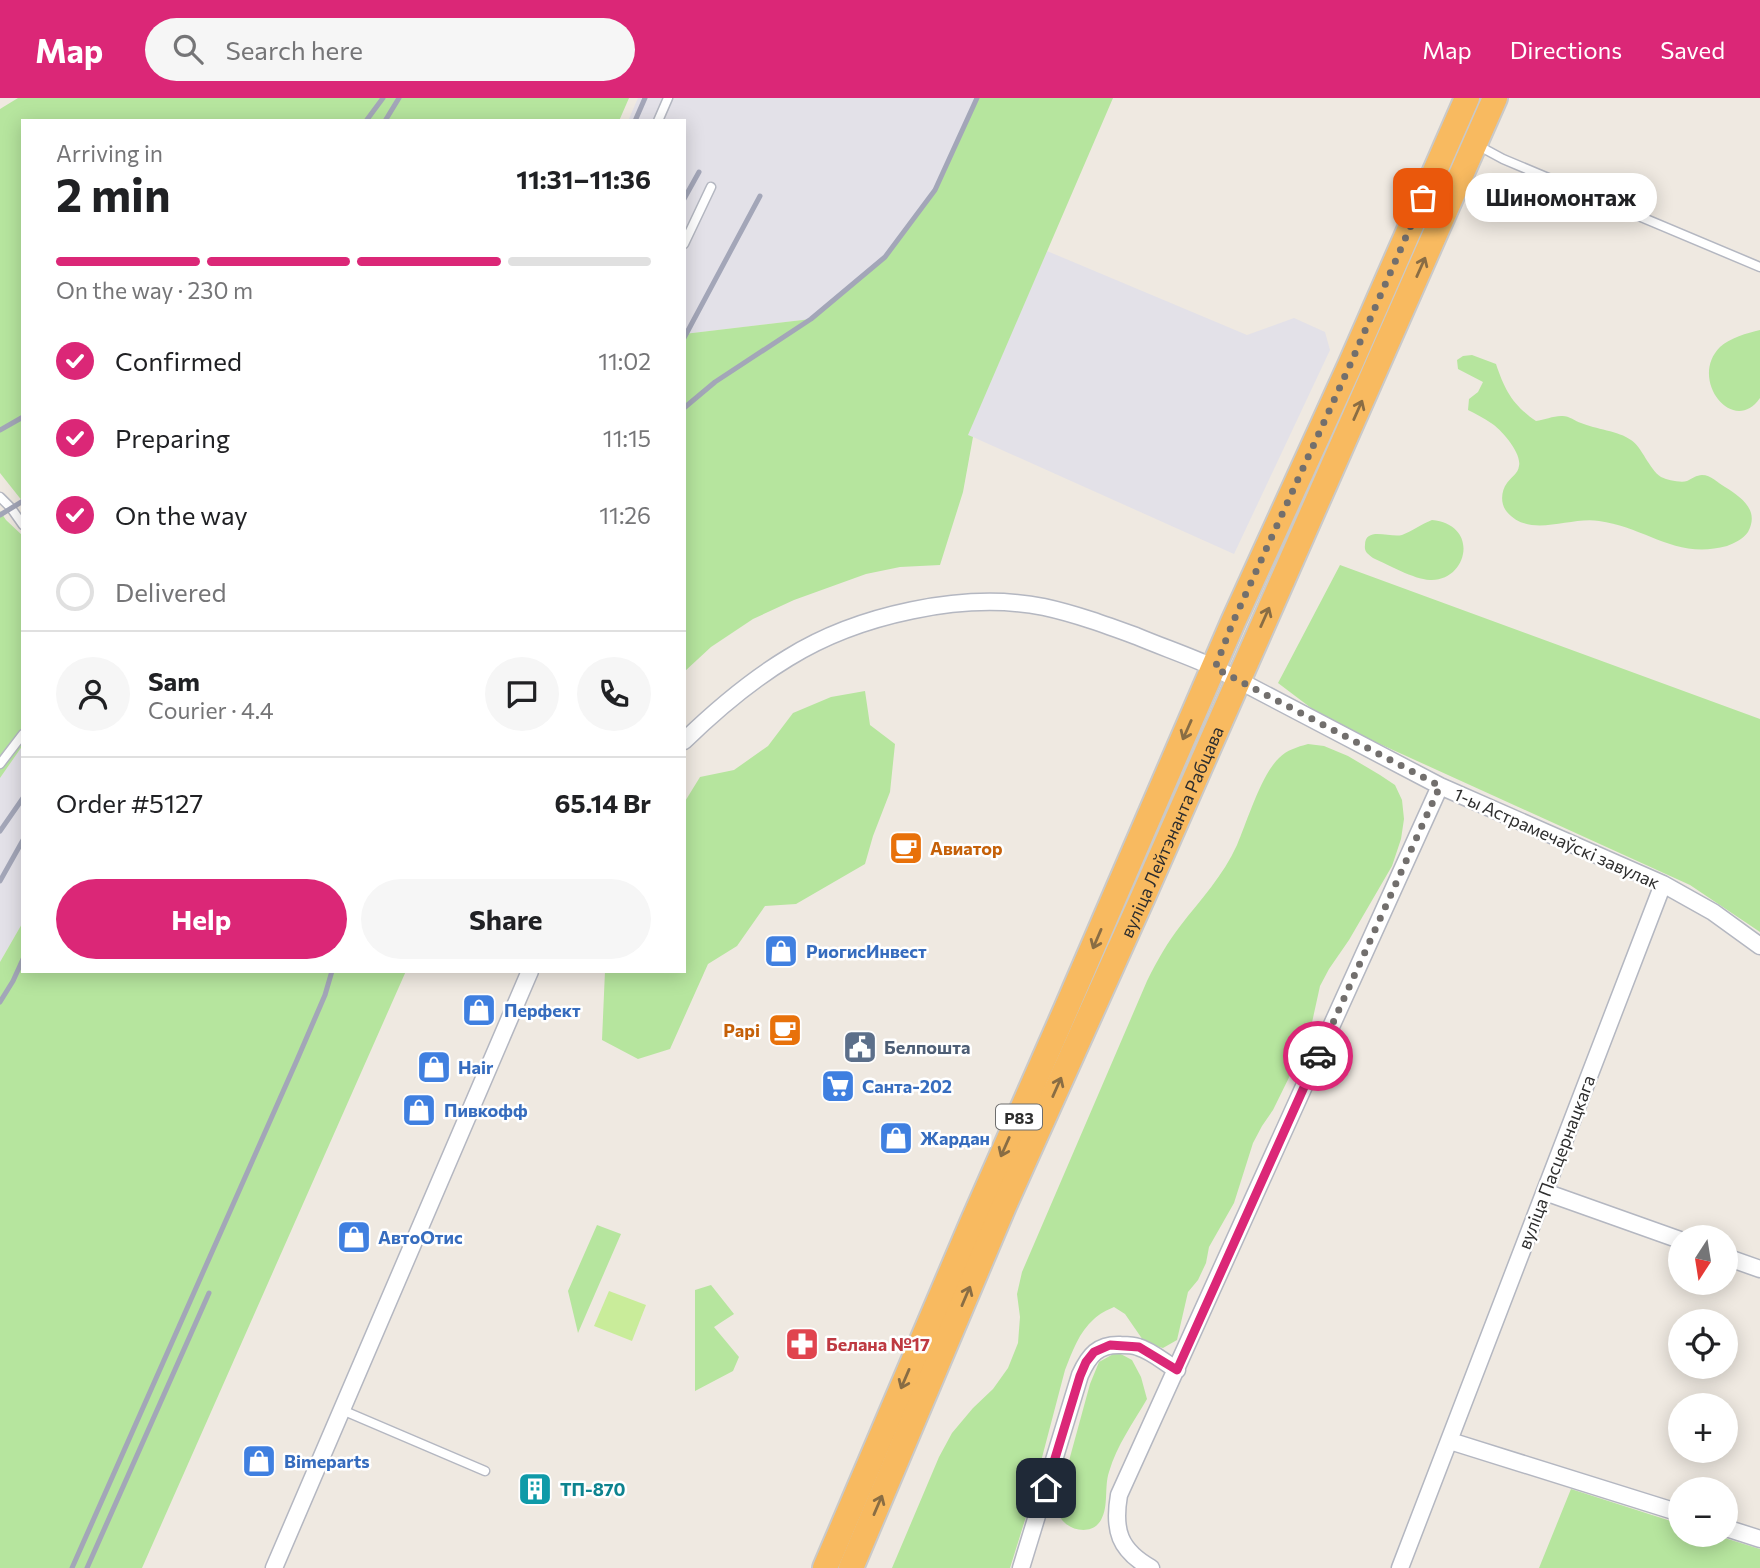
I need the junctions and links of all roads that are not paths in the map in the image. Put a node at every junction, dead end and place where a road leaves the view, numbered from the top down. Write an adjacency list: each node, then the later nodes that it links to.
1 (668, 98): 4 (lane)
2 (1467, 98): 5 (highway, вуліца Лейтэнанта Рабцава / Р83)
3 (1495, 98): 5 (highway, вуліца Лейтэнанта Рабцава / Р83)
4 (659, 119)
5 (1465, 135): 8 (lane); 11 (highway, вуліца Лейтэнанта Рабцава / Р83); 12 (highway, вуліца Лейтэнанта Рабцава / Р83, one-way to 5)
6 (711, 187): 7 (lane)
7 (686, 240)
8 (1760, 267)
9 (0, 497): 10 (lane)
10 (21, 523)
11 (1215, 668): 12 (street, 1-ы Астрамечаўскі завулак); 14 (street, 1-ы Астрамечаўскі завулак); 32 (highway, вуліца Лейтэнанта Рабцава / Р83, one-way to 32)
12 (1238, 680): 16 (street, 1-ы Астрамечаўскі завулак); 33 (highway, вуліца Лейтэнанта Рабцава / Р83, one-way to 12)
13 (21, 737): 15 (lane)
14 (686, 739)
15 (0, 764)
16 (1440, 786): 17 (street, 1-ы Астрамечаўскі завулак); 24 (street)
17 (1663, 884): 18 (street, 1-ы Астрамечаўскі завулак); 20 (street, вуліца Пасцернацкага)
18 (1760, 946)
19 (529, 973): 25 (street)
20 (1545, 1192): 21 (street); 26 (street, вуліца Пасцернацкага)
21 (1668, 1237)
22 (1738, 1261): 23 (street)
23 (1760, 1269)
24 (1177, 1370): 34 (street); 35 (street)
25 (342, 1410): 27 (lane); 31 (street)
26 (1450, 1441): 28 (street); 36 (street, вуліца Пасцернацкага)
27 (485, 1471)
28 (1668, 1509)
29 (1738, 1532): 30 (street)
30 (1760, 1539)
31 (274, 1568)
32 (825, 1568)
33 (851, 1568)
34 (1021, 1568)
35 (1151, 1568)
36 (1400, 1568)

